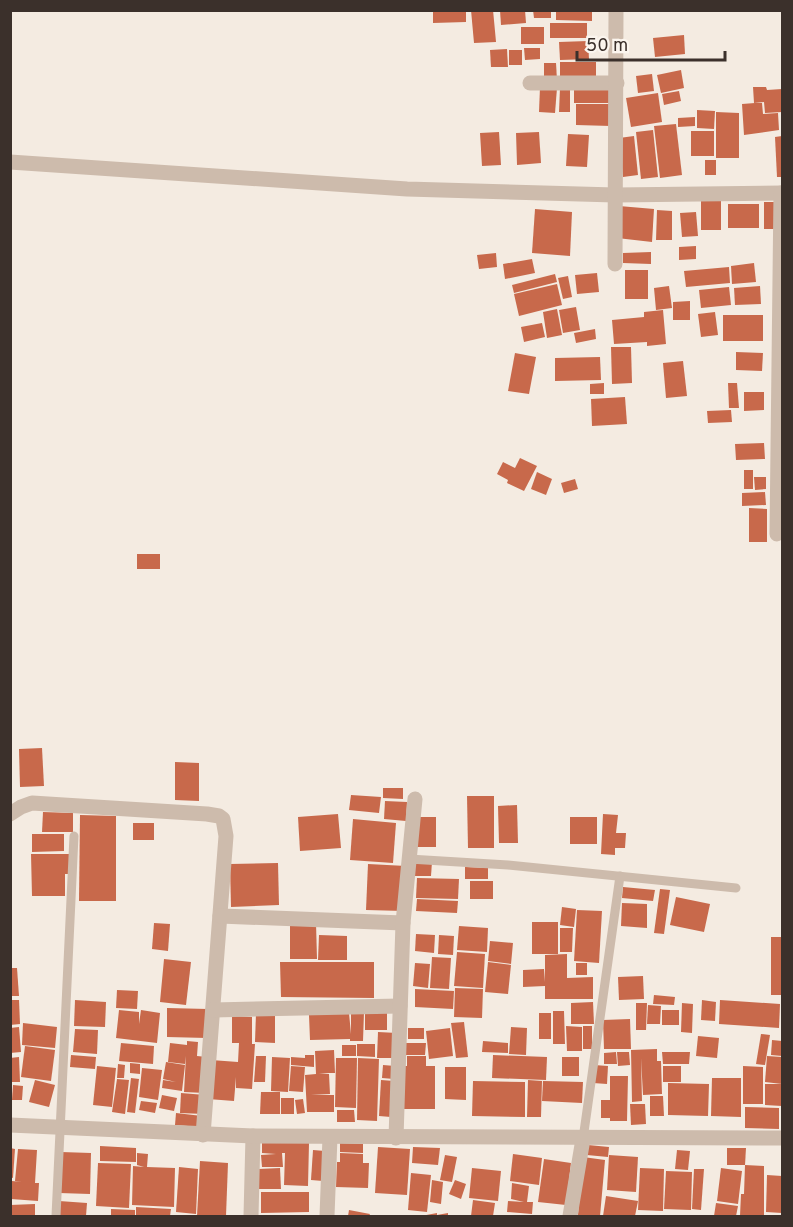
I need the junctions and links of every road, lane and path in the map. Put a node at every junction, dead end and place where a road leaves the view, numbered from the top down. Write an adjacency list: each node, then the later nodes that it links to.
1 (616, 10): 3 (street)
2 (530, 83): 3 (street)
3 (617, 83): 6 (street)
4 (10, 162): 6 (street)
5 (782, 193): 6 (street); 8 (street)
6 (615, 195): 7 (street)
7 (615, 264)
8 (777, 534)
9 (415, 799): 12 (street)
10 (10, 814): 15 (street)
11 (74, 836): 20 (lane)
12 (409, 859): 13 (lane); 16 (street)
13 (620, 876): 14 (lane); 26 (lane)
14 (736, 888)
15 (220, 916): 16 (street); 18 (street)
16 (403, 923): 17 (street)
17 (400, 1006): 18 (street); 24 (street)
18 (213, 1010): 21 (street)
19 (10, 1125): 20 (street)
20 (59, 1127): 21 (street); 27 (lane)
21 (203, 1135): 22 (street)
22 (253, 1136): 23 (street); 28 (street)
23 (330, 1137): 24 (street); 29 (street)
24 (396, 1138): 26 (street)
25 (783, 1138): 26 (street)
26 (583, 1139): 30 (street)
27 (56, 1216)
28 (251, 1216)
29 (327, 1216)
30 (570, 1216)

